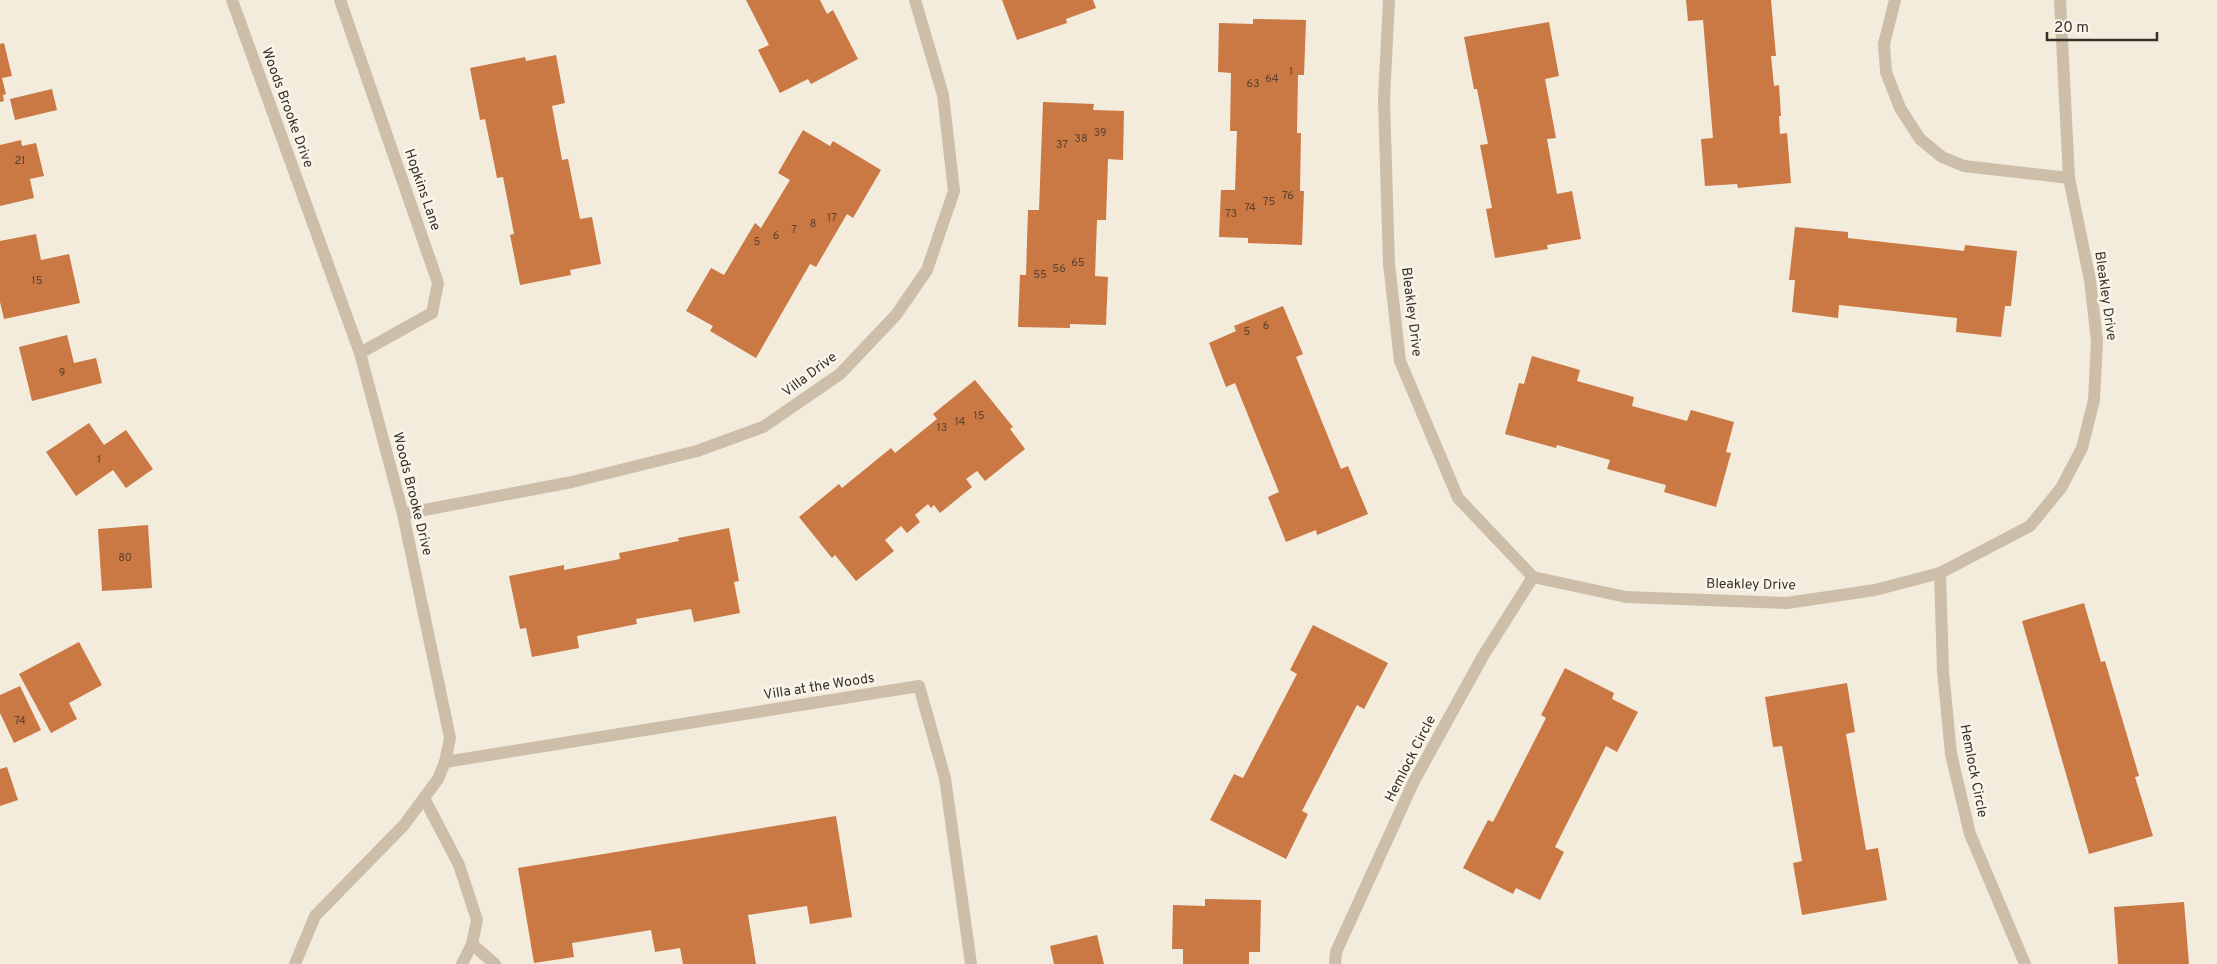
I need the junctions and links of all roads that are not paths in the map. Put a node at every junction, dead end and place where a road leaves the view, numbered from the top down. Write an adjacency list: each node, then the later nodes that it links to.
1 (232, 0): 8 (street, Woods Brooke Drive)
2 (340, 0): 8 (street, Hopkins Lane)
3 (915, 0): 9 (street, Villa Drive)
4 (1389, 0): 11 (street, Bleakley Drive)
5 (1895, 0): 7 (street)
6 (2060, 0): 7 (street, Bleakley Drive)
7 (2069, 178): 10 (street, Bleakley Drive)
8 (360, 353): 9 (street, Woods Brooke Drive)
9 (404, 514): 12 (street, Woods Brooke Drive)
10 (1940, 573): 11 (street, Bleakley Drive); 20 (street, Hemlock Circle)
11 (1533, 577): 19 (street, Hemlock Circle)
12 (445, 762): 13 (street, Woods Brooke Drive); 18 (street, Villa at the Woods)
13 (424, 798): 14 (street); 15 (street, Woods Brooke Drive)
14 (472, 944): 16 (street); 17 (street)
15 (295, 964)
16 (462, 964)
17 (495, 964)
18 (971, 964)
19 (1335, 964)
20 (2025, 964)

